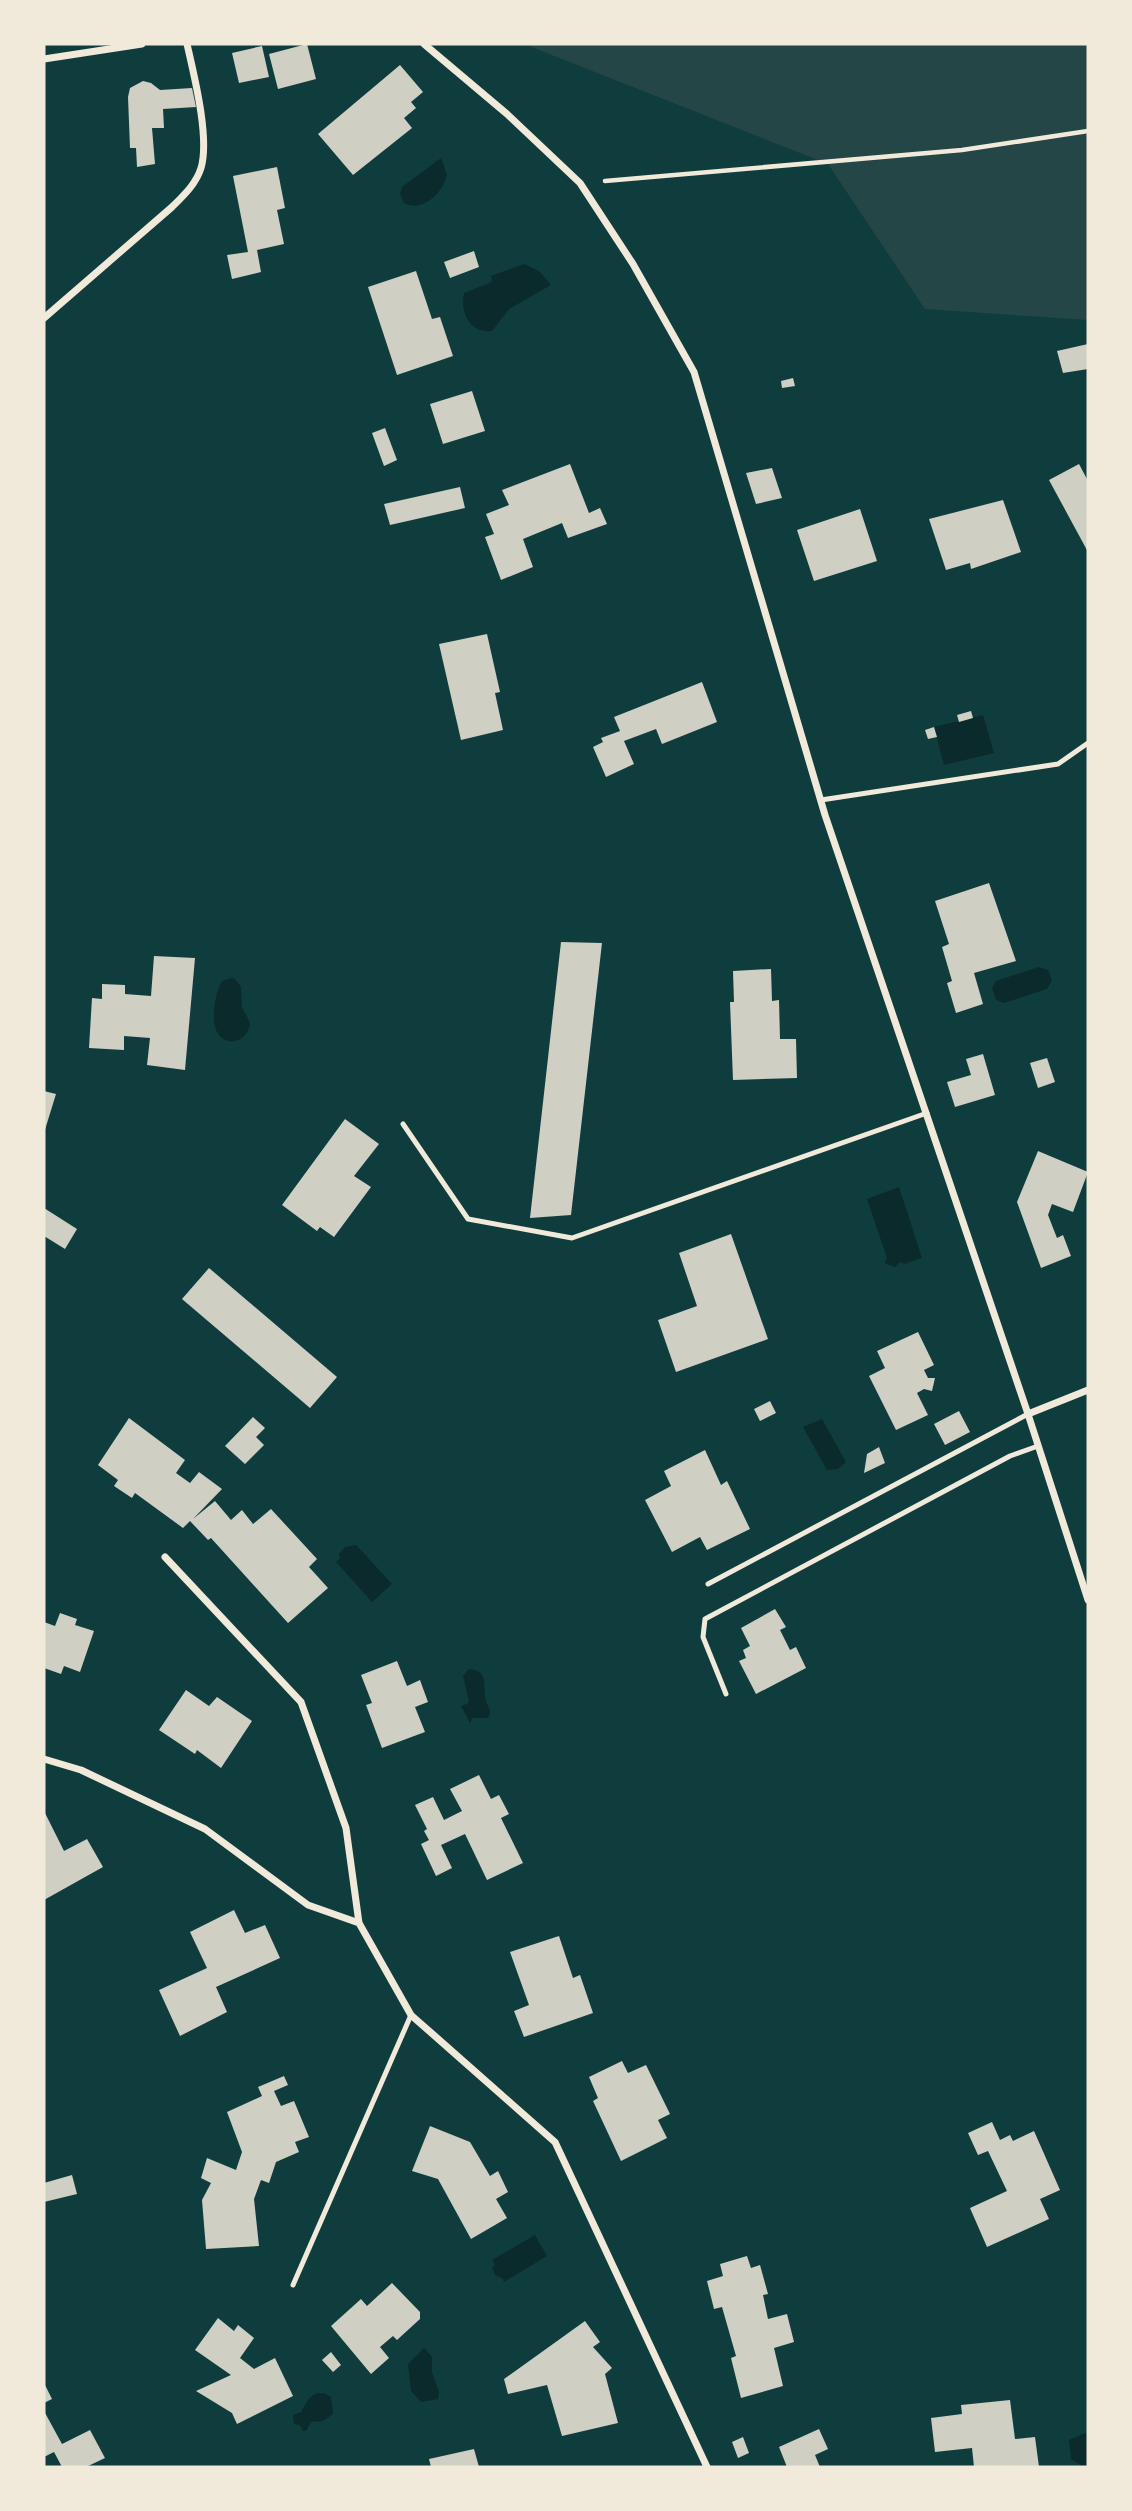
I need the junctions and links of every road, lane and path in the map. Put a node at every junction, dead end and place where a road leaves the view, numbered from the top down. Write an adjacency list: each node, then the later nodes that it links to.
1 (142, 44): 4 (street)
2 (187, 44): 7 (street)
3 (424, 44): 6 (street)
4 (44, 59)
5 (1088, 131): 6 (path)
6 (580, 183): 9 (street)
7 (44, 318)
8 (1088, 743): 9 (lane)
9 (821, 800): 10 (street)
10 (927, 1113): 11 (lane); 13 (street)
11 (403, 1124)
12 (1088, 1390): 13 (street)
13 (1028, 1414): 14 (street); 16 (lane)
14 (1038, 1446): 17 (street); 18 (lane)
15 (165, 1557): 20 (street)
16 (708, 1584)
17 (1088, 1600)
18 (726, 1694)
19 (44, 1759): 20 (street)
20 (359, 1923): 21 (street)
21 (411, 2015): 22 (lane); 23 (street)
22 (293, 2285)
23 (707, 2467)

